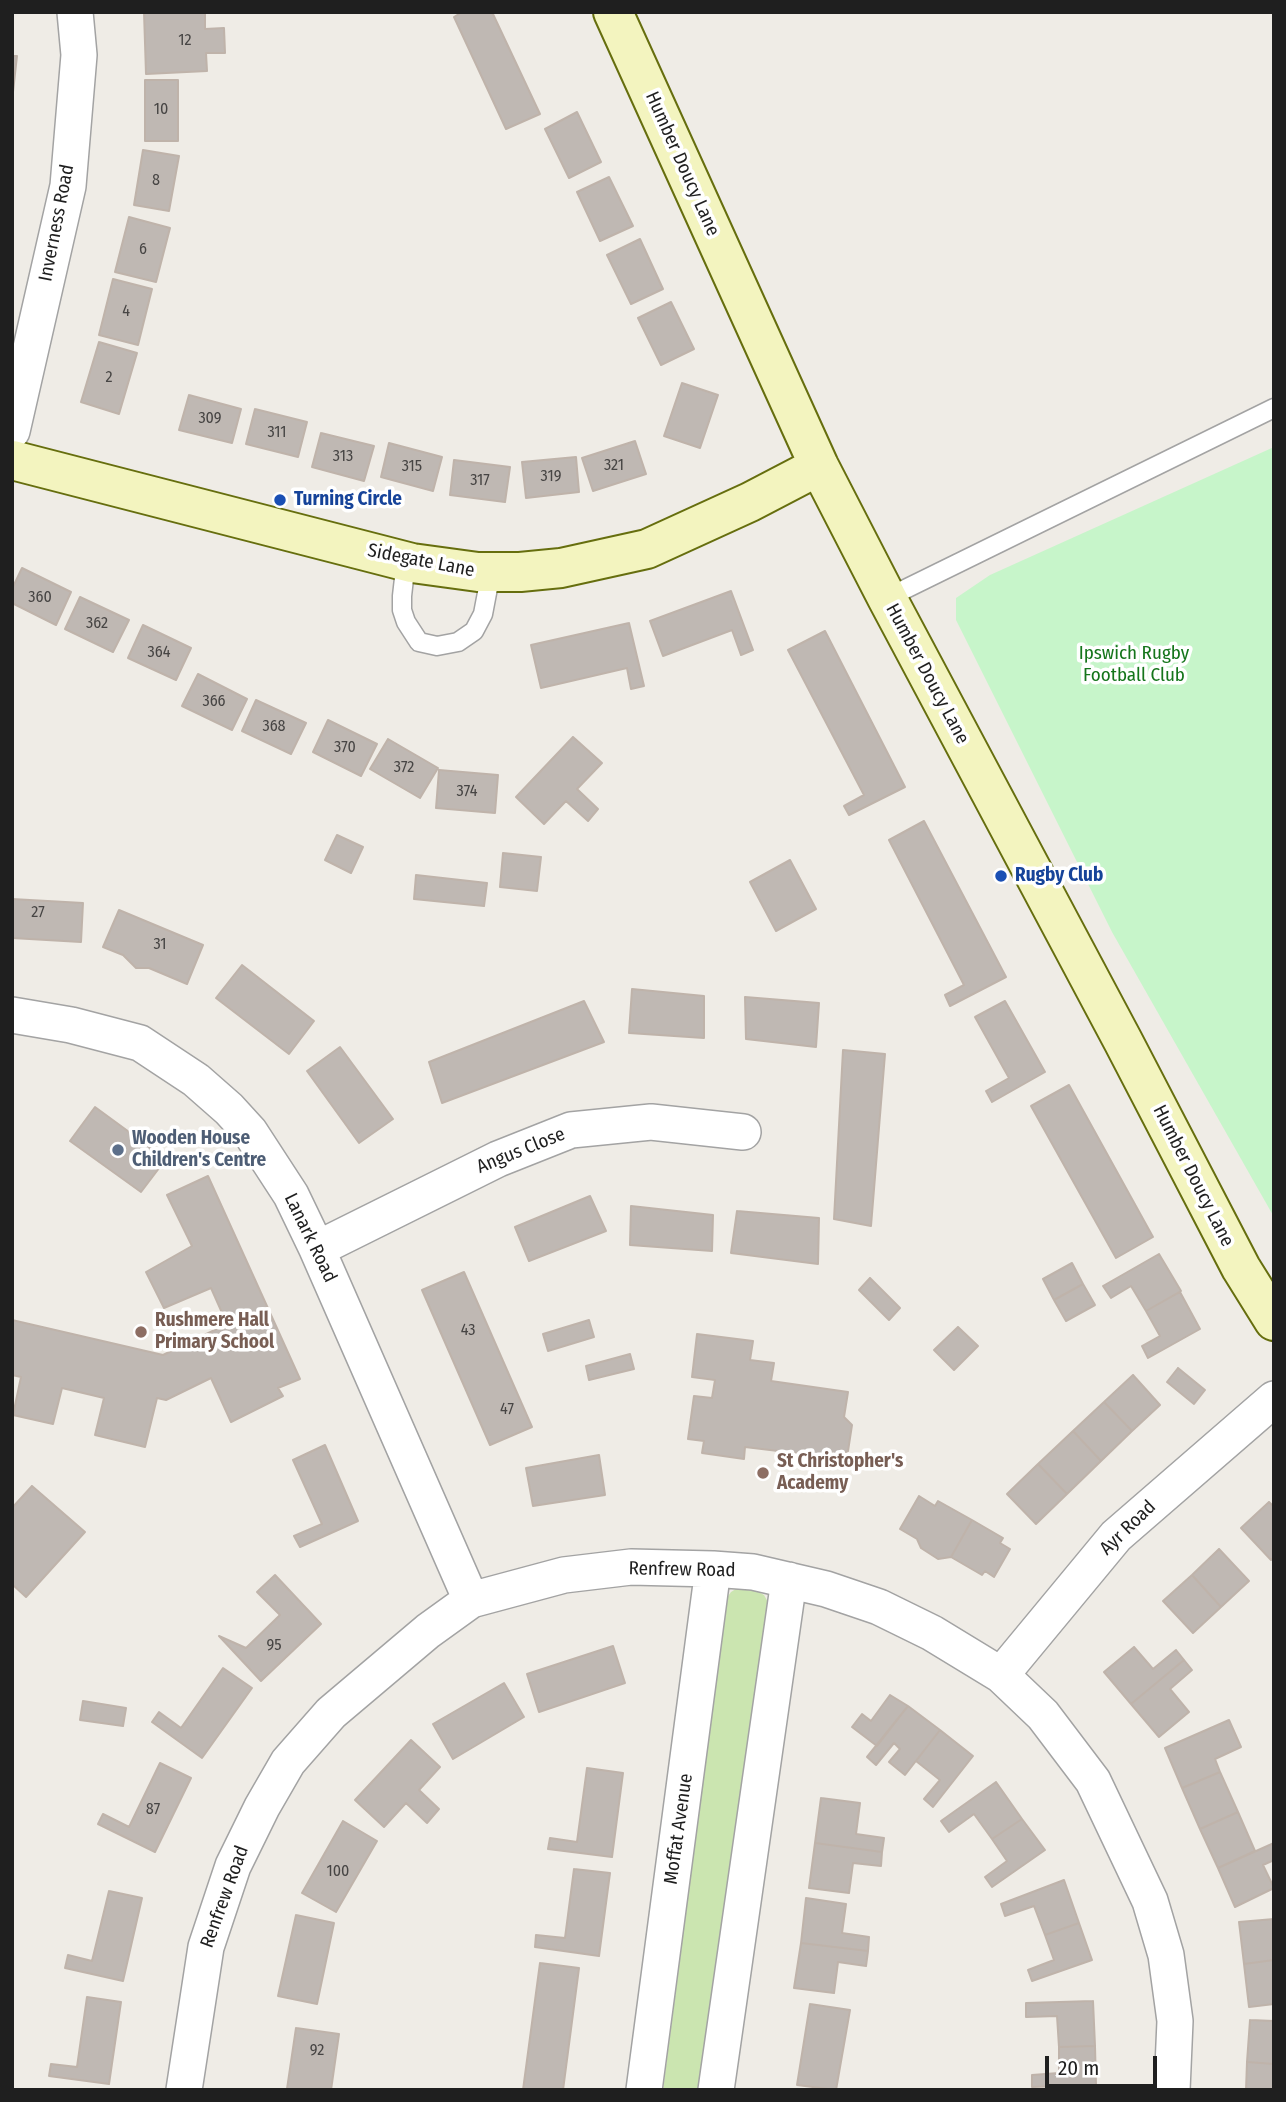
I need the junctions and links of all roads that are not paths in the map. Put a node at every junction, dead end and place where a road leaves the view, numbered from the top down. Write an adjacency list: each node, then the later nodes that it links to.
1 (75, 12): 4 (street, Inverness Road)
2 (613, 12): 6 (street, Humber Doucy Lane)
3 (1274, 408): 9 (lane)
4 (12, 431)
5 (12, 460): 7 (street, Sidegate Lane)
6 (819, 466): 8 (street, Sidegate Lane); 9 (street, Humber Doucy Lane)
7 (406, 561): 8 (street, Sidegate Lane); 8 (lane)
8 (491, 572)
9 (887, 598): 13 (street, Humber Doucy Lane)
10 (12, 1014): 12 (street, Lanark Road)
11 (743, 1132): 12 (street, Angus Close)
12 (317, 1249): 17 (street, Lanark Road)
13 (1274, 1321)
14 (1274, 1399): 18 (street, Ayr Road)
15 (713, 1569): 16 (street, Renfrew Road); 17 (street, Renfrew Road); 20 (street, Moffat Avenue)
16 (789, 1580): 18 (street, Renfrew Road); 21 (street)
17 (471, 1600): 19 (street, Renfrew Road)
18 (1001, 1675): 22 (street, Renfrew Road)
19 (184, 2090)
20 (644, 2090)
21 (716, 2090)
22 (1172, 2090)

